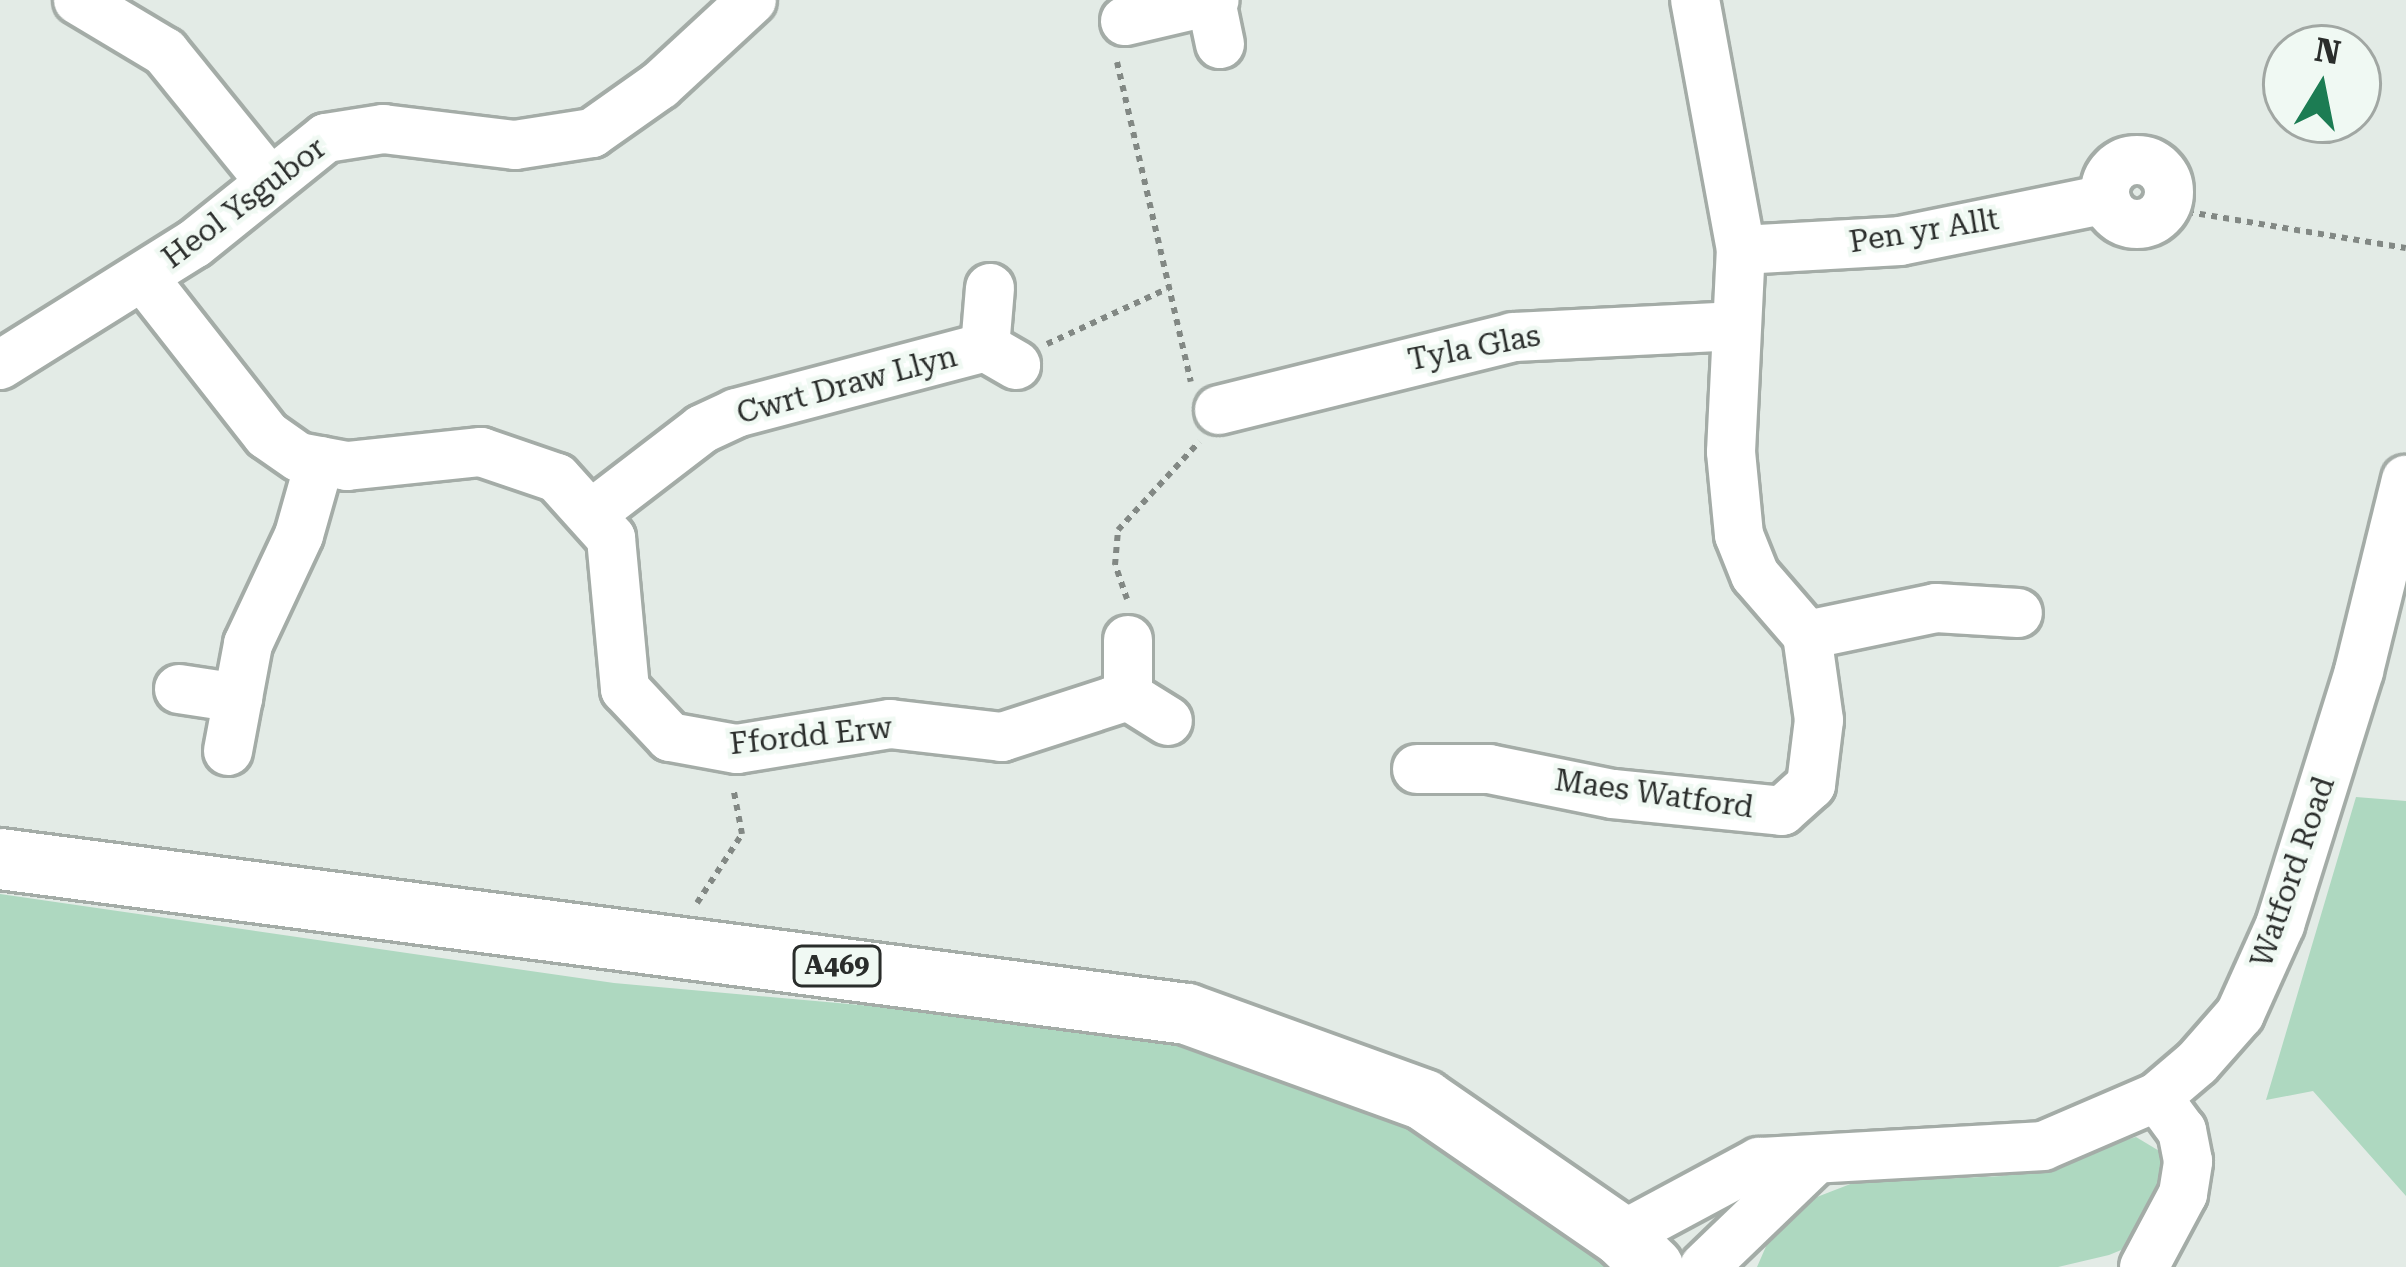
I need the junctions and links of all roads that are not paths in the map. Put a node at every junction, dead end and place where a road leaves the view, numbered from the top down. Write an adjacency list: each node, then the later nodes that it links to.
1 (78, 0): 6 (street)
2 (752, 0): 6 (street, Heol Ysgubor)
3 (1695, 0): 8 (street)
4 (1215, 15): 5 (street)
5 (1119, 34)
6 (268, 179): 9 (street, Heol Ysgubor)
7 (2164, 208): 8 (street, Pen yr Allt)
8 (1742, 250): 11 (street)
9 (143, 277): 12 (street, Heol Ysgubor); 14 (street, Ffordd Erw)
10 (990, 288): 16 (street, Cwrt Draw Llyn)
11 (1734, 326): 13 (street, Tyla Glas); 18 (street)
12 (0, 365)
13 (1219, 410)
14 (320, 461): 16 (street, Ffordd Erw); 21 (street)
15 (2406, 480): 25 (street, Watford Road)
16 (594, 512): 19 (street, Ffordd Erw)
17 (2018, 614): 18 (street)
18 (1807, 635): 23 (street, Maes Watford)
19 (1128, 640)
20 (179, 689): 21 (street)
21 (238, 698): 22 (street)
22 (228, 751)
23 (1417, 769)
24 (0, 859): 27 (main road, A469)
25 (2157, 1097): 26 (street, Watford Road); 29 (street)
26 (1814, 1161): 27 (street, Watford Road); 28 (street)
27 (1637, 1251)
28 (1704, 1267)
29 (2144, 1267)

